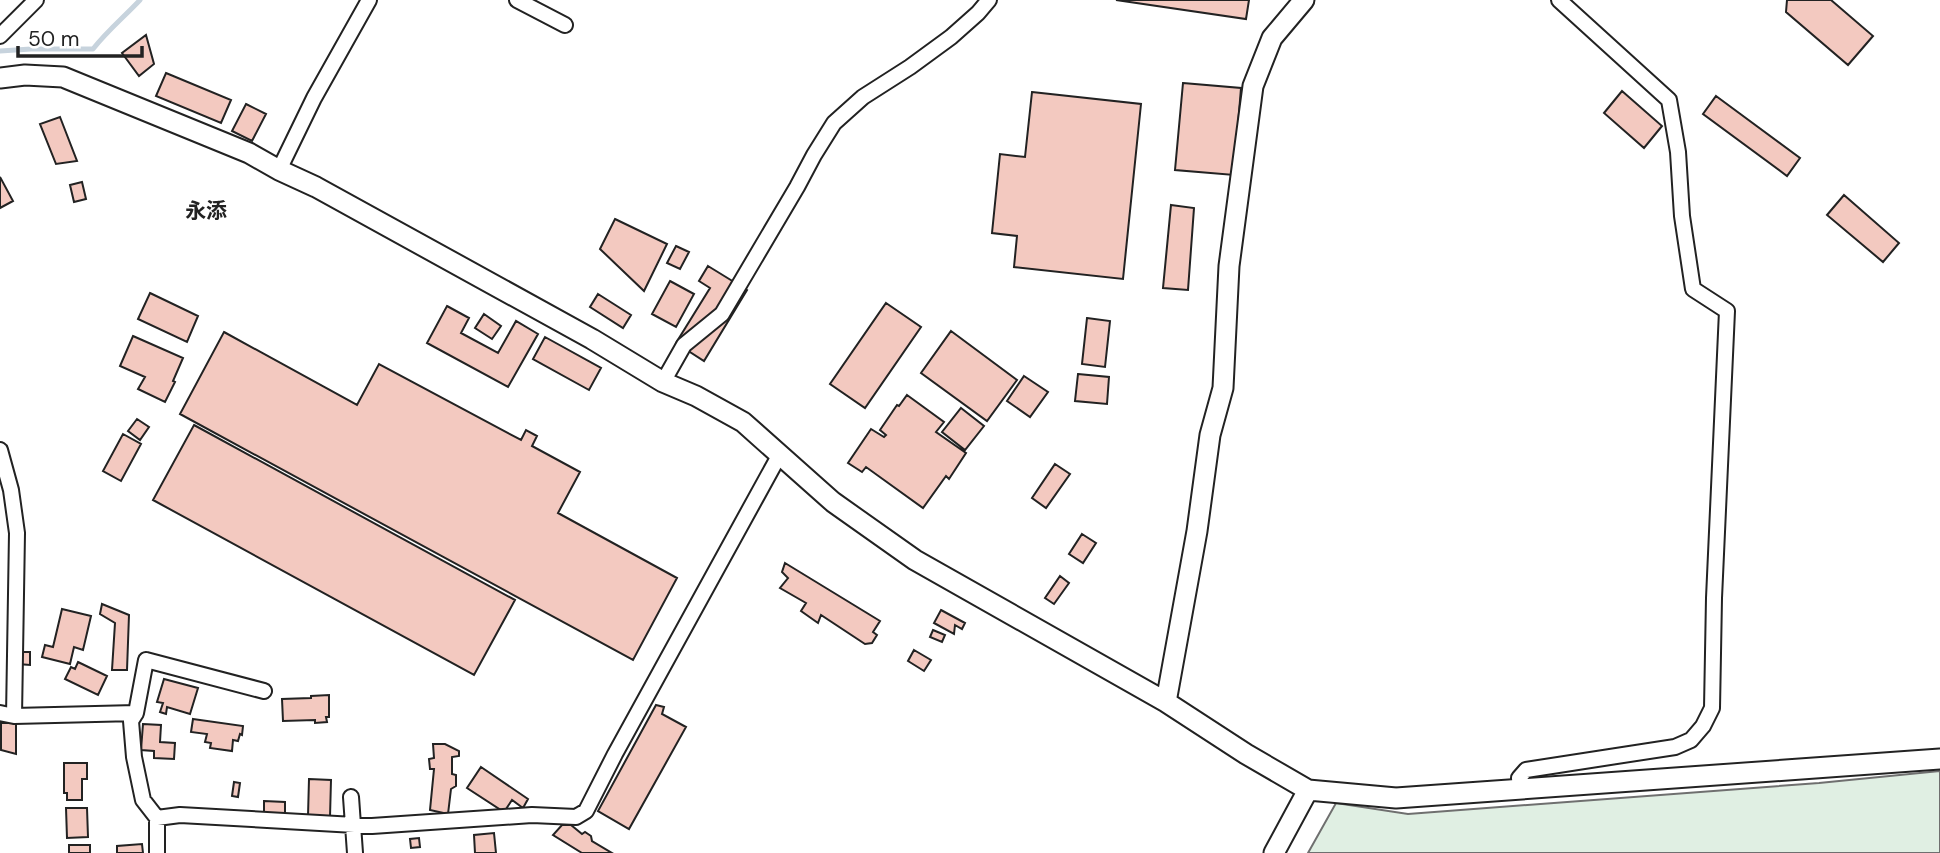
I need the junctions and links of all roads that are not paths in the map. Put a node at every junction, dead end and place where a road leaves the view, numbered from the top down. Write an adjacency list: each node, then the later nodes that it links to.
1 (36, 0): 8 (street)
2 (369, 0): 10 (street)
3 (517, 0): 7 (street)
4 (989, 0): 11 (street)
5 (1304, 0): 15 (street)
6 (1559, 0): 20 (street)
7 (565, 25)
8 (0, 36)
9 (0, 78): 10 (street)
10 (279, 170): 11 (street)
11 (663, 382): 13 (street)
12 (0, 450): 17 (street)
13 (780, 454): 15 (street); 23 (street)
14 (264, 691): 16 (street)
15 (1166, 702): 19 (street)
16 (136, 713): 17 (street); 22 (street)
17 (7, 715)
18 (1940, 759): 20 (street)
19 (1308, 790): 20 (street); 26 (street)
20 (1520, 791)
21 (351, 797): 23 (street)
22 (157, 818): 23 (street); 24 (street)
23 (352, 825): 25 (street)
24 (157, 853)
25 (355, 853)
26 (1274, 853)

